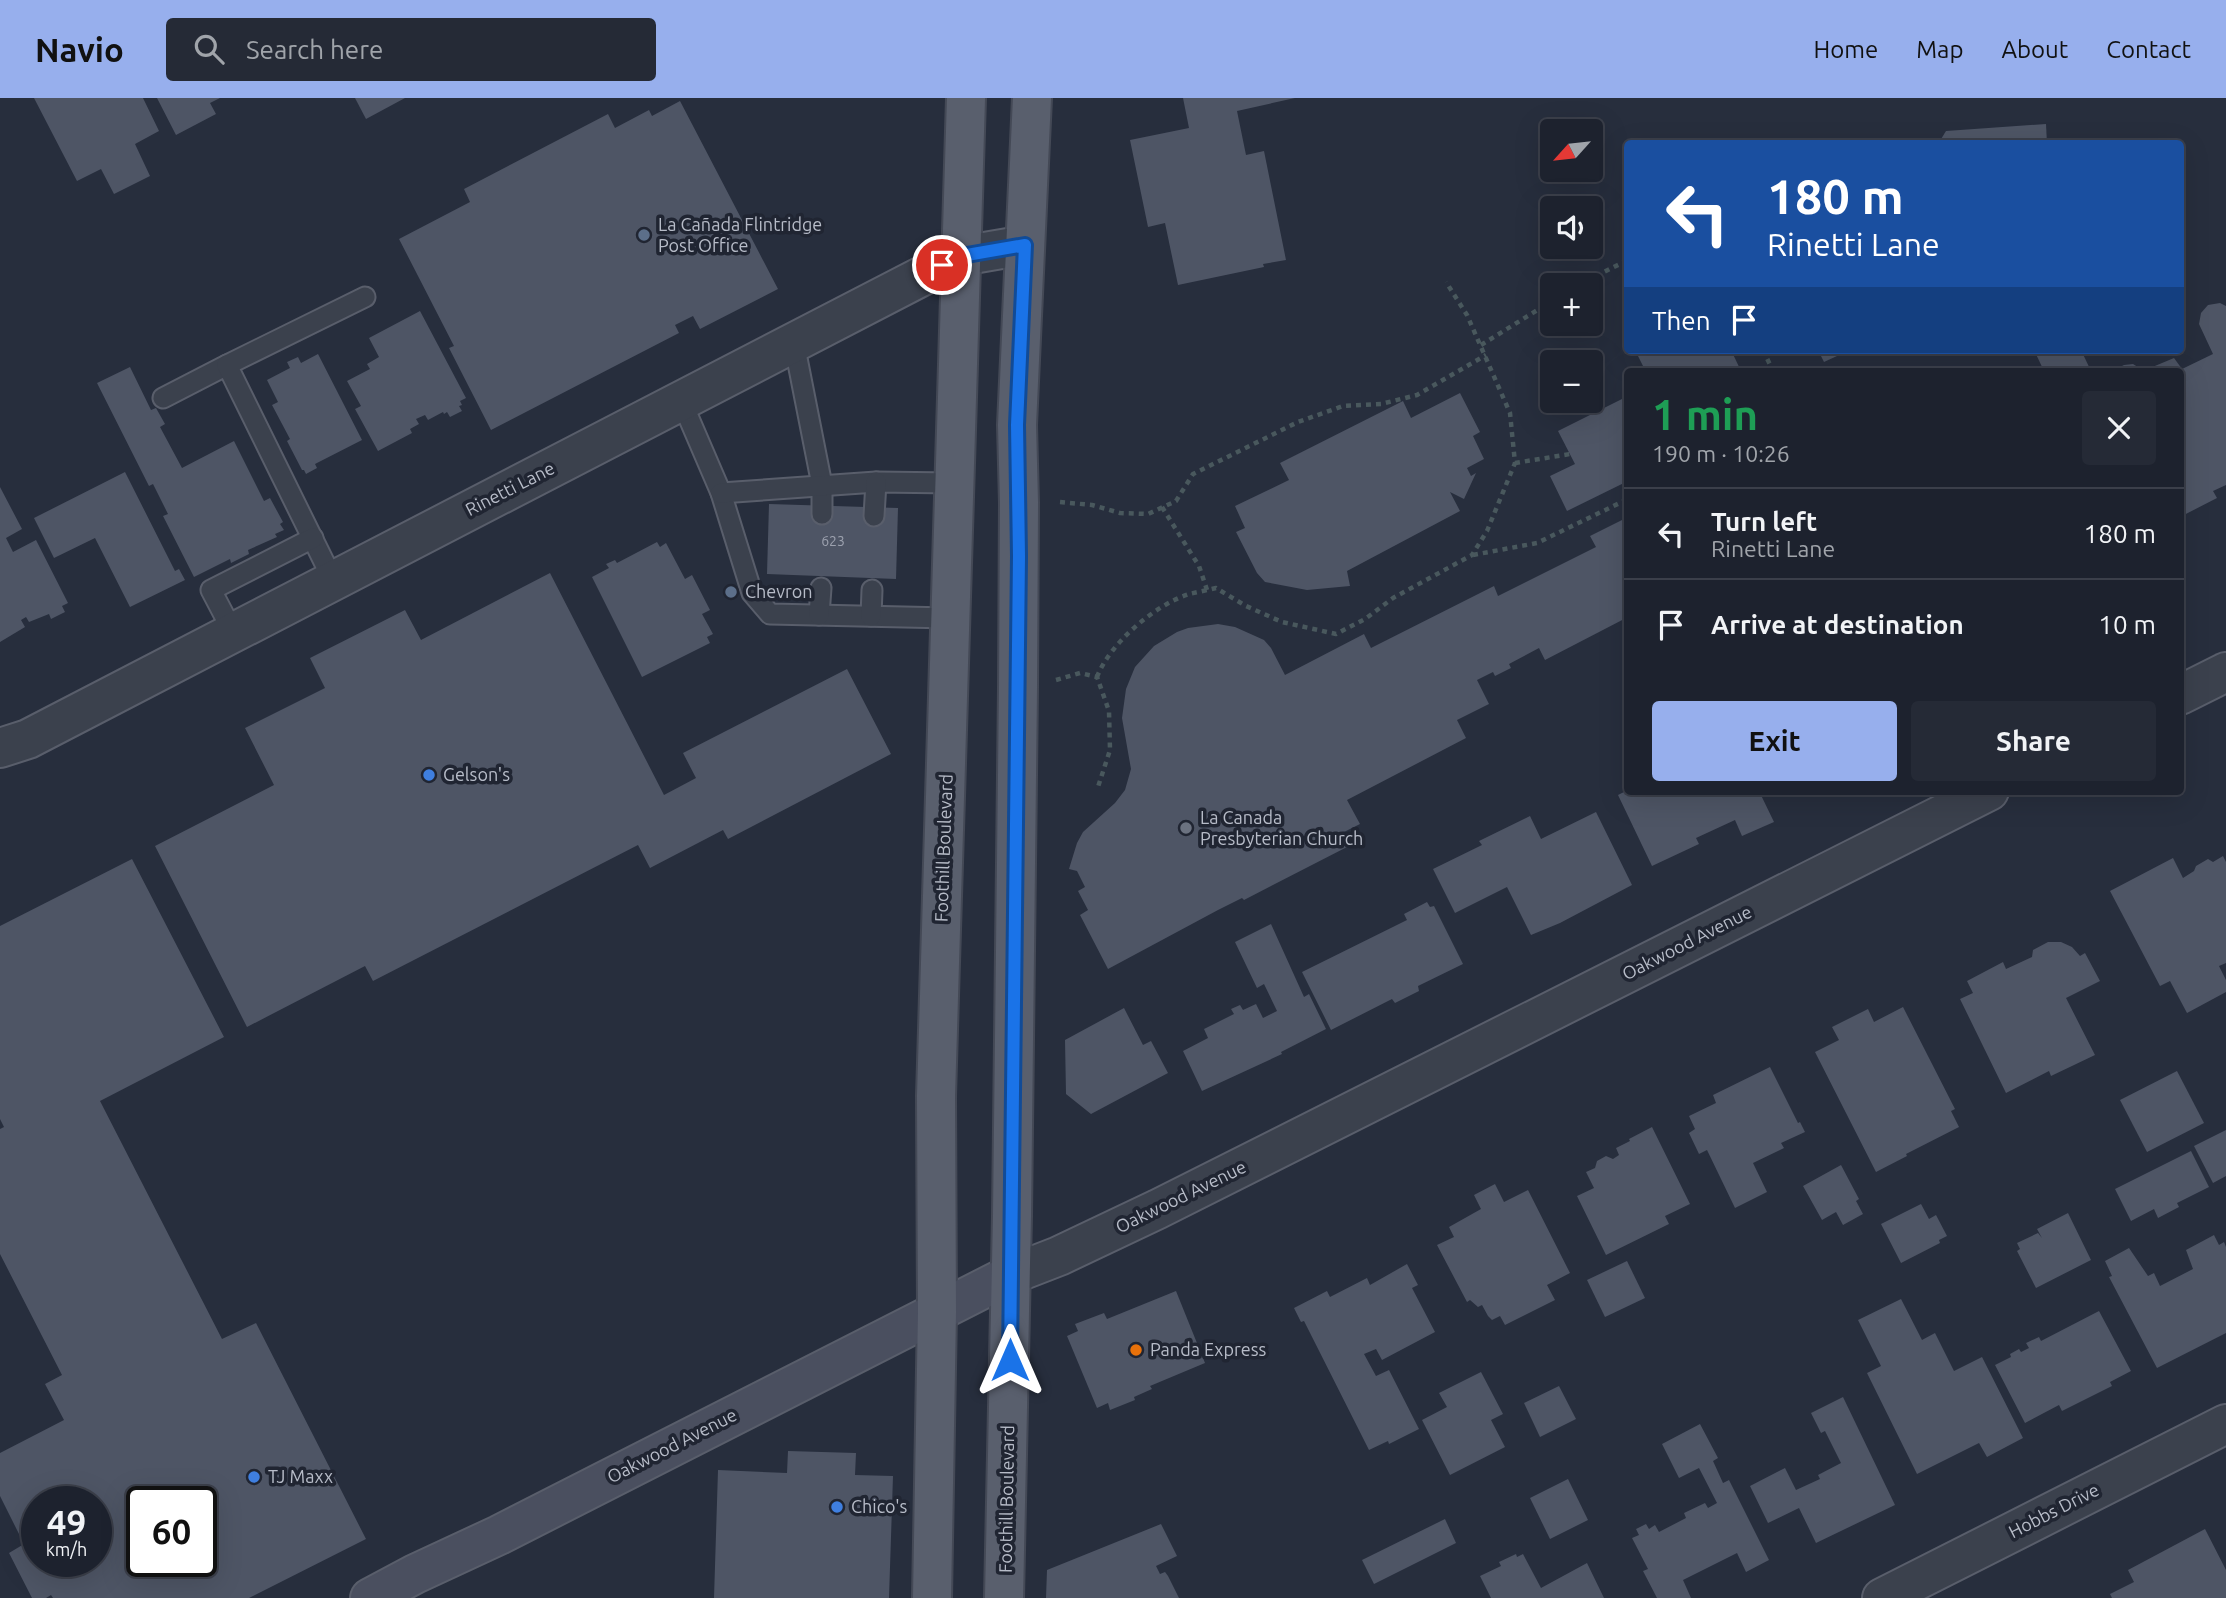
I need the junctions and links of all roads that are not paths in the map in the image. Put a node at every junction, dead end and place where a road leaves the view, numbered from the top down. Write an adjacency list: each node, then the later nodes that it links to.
1 (966, 98): 4 (main road, Foothill Boulevard)
2 (1032, 98): 3 (main road, Foothill Boulevard)
3 (1025, 245): 4 (street, Rinetti Lane); 28 (main road, Foothill Boulevard)
4 (961, 256): 6 (street, Rinetti Lane); 11 (main road, Foothill Boulevard)
5 (365, 297): 7 (lane)
6 (794, 343): 9 (street, Rinetti Lane); 12 (lane)
7 (228, 365): 8 (lane); 16 (lane)
8 (163, 398)
9 (681, 400): 13 (lane); 17 (street, Rinetti Lane)
10 (876, 482): 11 (lane); 12 (lane); 15 (lane)
11 (954, 483): 22 (main road, Foothill Boulevard)
12 (821, 485): 13 (lane); 14 (lane)
13 (721, 494): 20 (lane)
14 (822, 514)
15 (874, 516)
16 (313, 538): 17 (lane); 23 (lane)
17 (333, 580): 23 (street, Rinetti Lane)
18 (821, 588): 20 (lane)
19 (872, 590): 21 (lane)
20 (819, 615): 21 (lane)
21 (871, 616): 22 (lane)
22 (949, 618): 29 (main road, Foothill Boulevard)
23 (233, 632): 26 (street, Rinetti Lane)
24 (2226, 672): 25 (street)
25 (2184, 693)
26 (0, 748)
27 (1981, 795): 28 (street, Oakwood Avenue)
28 (1010, 1275): 29 (street, Oakwood Avenue); 33 (main road, Foothill Boulevard)
29 (937, 1312): 31 (street, Oakwood Avenue); 32 (main road, Foothill Boulevard)
30 (2226, 1424): 34 (street, Hobbs Drive)
31 (370, 1598)
32 (932, 1598)
33 (1004, 1598)
34 (1882, 1598)

